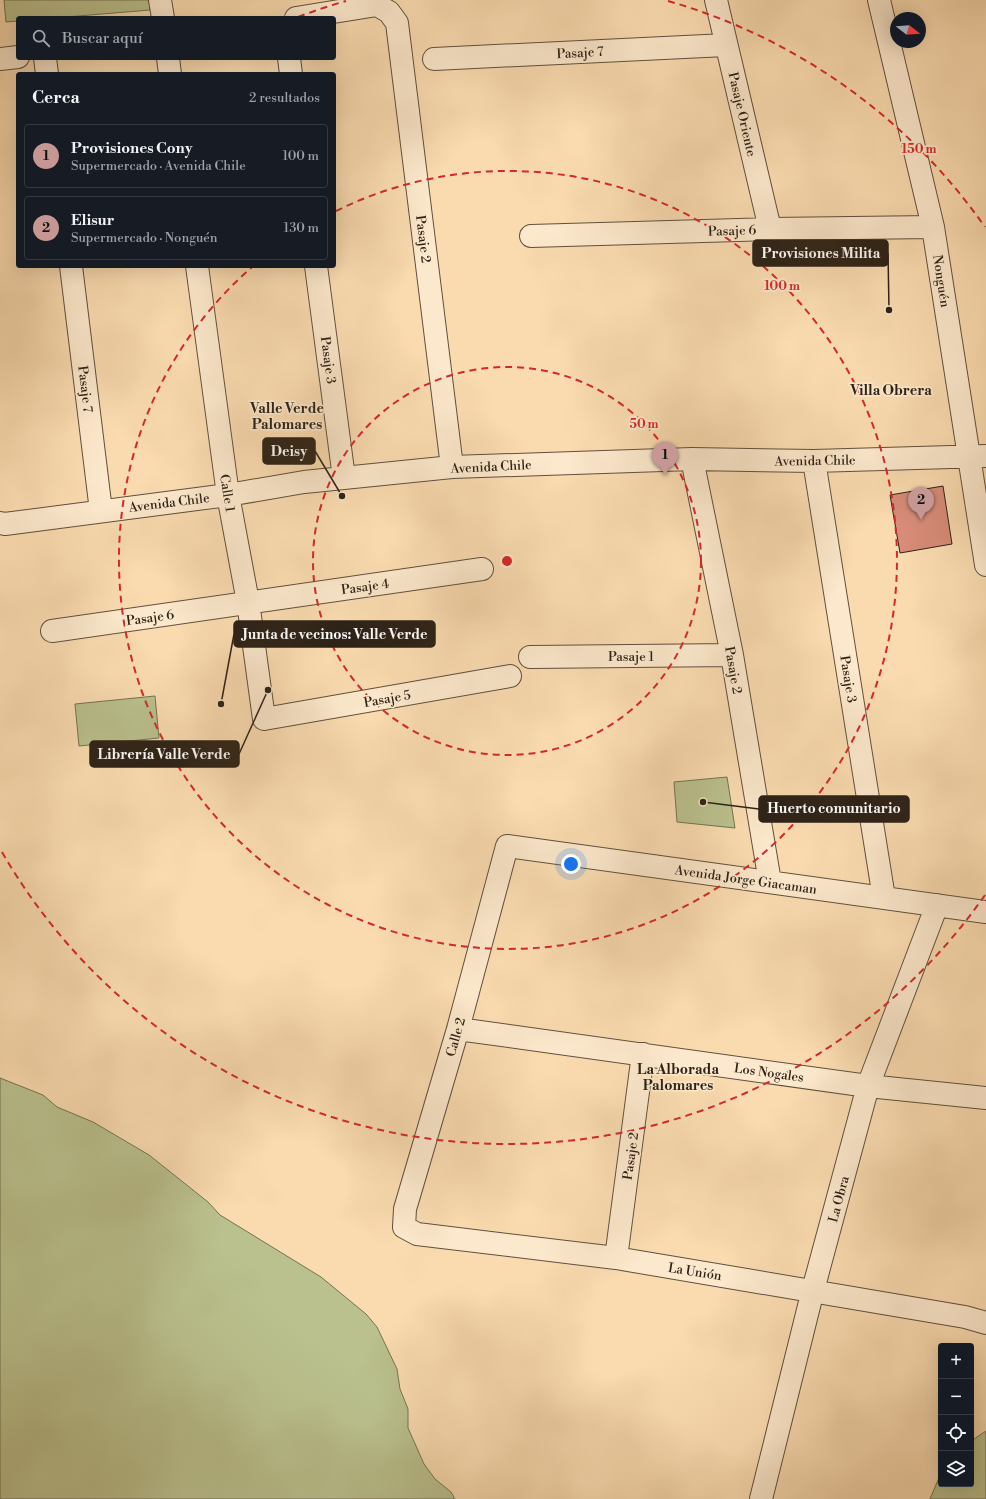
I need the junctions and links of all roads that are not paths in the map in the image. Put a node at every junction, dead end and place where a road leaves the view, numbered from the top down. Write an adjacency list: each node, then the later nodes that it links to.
1 (160, 0): 4 (street)
2 (716, 0): 6 (street, Pasaje Oriente)
3 (879, 0): 16 (street, Nonguén)
4 (162, 16)
5 (310, 16): 25 (street, Pasaje 2)
6 (726, 45): 9 (street, Pasaje 7); 17 (street, Pasaje Oriente)
7 (16, 57): 8 (street)
8 (0, 59)
9 (434, 59)
10 (45, 60): 13 (street)
11 (168, 60): 14 (street)
12 (289, 60): 15 (street)
13 (47, 72)
14 (170, 72)
15 (291, 72)
16 (933, 227): 17 (street, Pasaje 6); 22 (street, Nonguén)
17 (770, 229): 18 (street, Pasaje 6)
18 (531, 236)
19 (71, 268): 28 (street, Pasaje 7)
20 (196, 268): 27 (street, Calle 1)
21 (316, 268): 26 (street, Pasaje 3)
22 (977, 456): 24 (street, Avenida Chile); 30 (street, Nonguén)
23 (692, 459): 24 (street, Avenida Chile); 25 (street, Avenida Chile); 34 (street, Pasaje 2)
24 (814, 461): 40 (street, Pasaje 3)
25 (452, 467): 26 (street, Avenida Chile)
26 (344, 478): 27 (street, Avenida Chile)
27 (228, 495): 28 (street, Avenida Chile); 32 (street, Calle 1)
28 (101, 511): 29 (street, Avenida Chile)
29 (0, 522)
30 (986, 565)
31 (482, 569): 32 (street, Pasaje 4)
32 (248, 602): 33 (street, Pasaje 6); 37 (street, Calle 1)
33 (52, 631)
34 (732, 655): 35 (street, Pasaje 1); 39 (street, Pasaje 2)
35 (530, 657)
36 (510, 676): 37 (street, Pasaje 5)
37 (264, 719)
38 (507, 846): 39 (street, Avenida Jorge Giacaman); 43 (street, Calle 2)
39 (770, 882): 40 (street, Avenida Jorge Giacaman)
40 (884, 898): 41 (street, Avenida Jorge Giacaman)
41 (937, 905): 42 (street, Avenida Jorge Giacaman); 45 (street, La Obra)
42 (986, 912)
43 (458, 1029): 44 (street, Los Nogales); 47 (street, Calle 2)
44 (644, 1054): 45 (street, Los Nogales); 48 (street, Pasaje 2)
45 (868, 1086): 46 (street, Los Nogales); 49 (street, La Obra)
46 (986, 1098)
47 (404, 1227): 48 (street, La Unión)
48 (616, 1258): 49 (street, La Unión)
49 (813, 1290): 50 (street, La Unión); 51 (street, La Obra)
50 (986, 1323)
51 (761, 1499)

